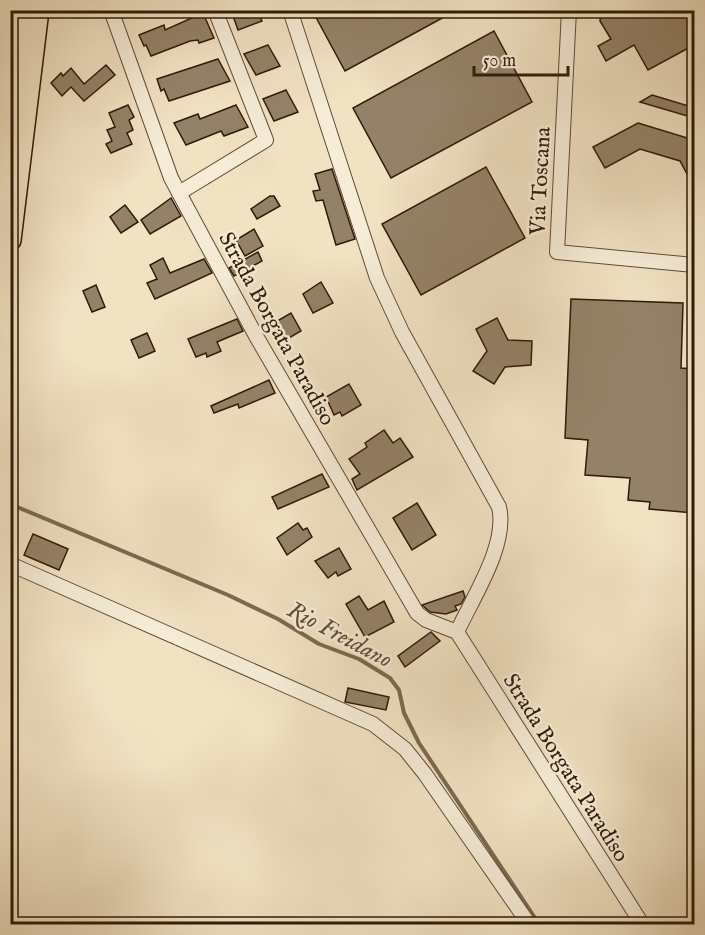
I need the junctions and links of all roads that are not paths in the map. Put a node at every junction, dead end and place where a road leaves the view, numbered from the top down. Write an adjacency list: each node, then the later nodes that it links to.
1 (23, 10): 7 (highway)
2 (38, 10): 9 (highway)
3 (111, 10): 8 (street, Strada Borgata Paradiso)
4 (214, 10): 8 (street)
5 (290, 10): 12 (street)
6 (569, 10): 10 (street, Via Toscana)
7 (10, 116)
8 (179, 193): 12 (street, Strada Borgata Paradiso)
9 (10, 240)
10 (694, 265)
11 (10, 564): 13 (street)
12 (457, 632): 14 (street, Strada Borgata Paradiso)
13 (529, 924)
14 (642, 924)

